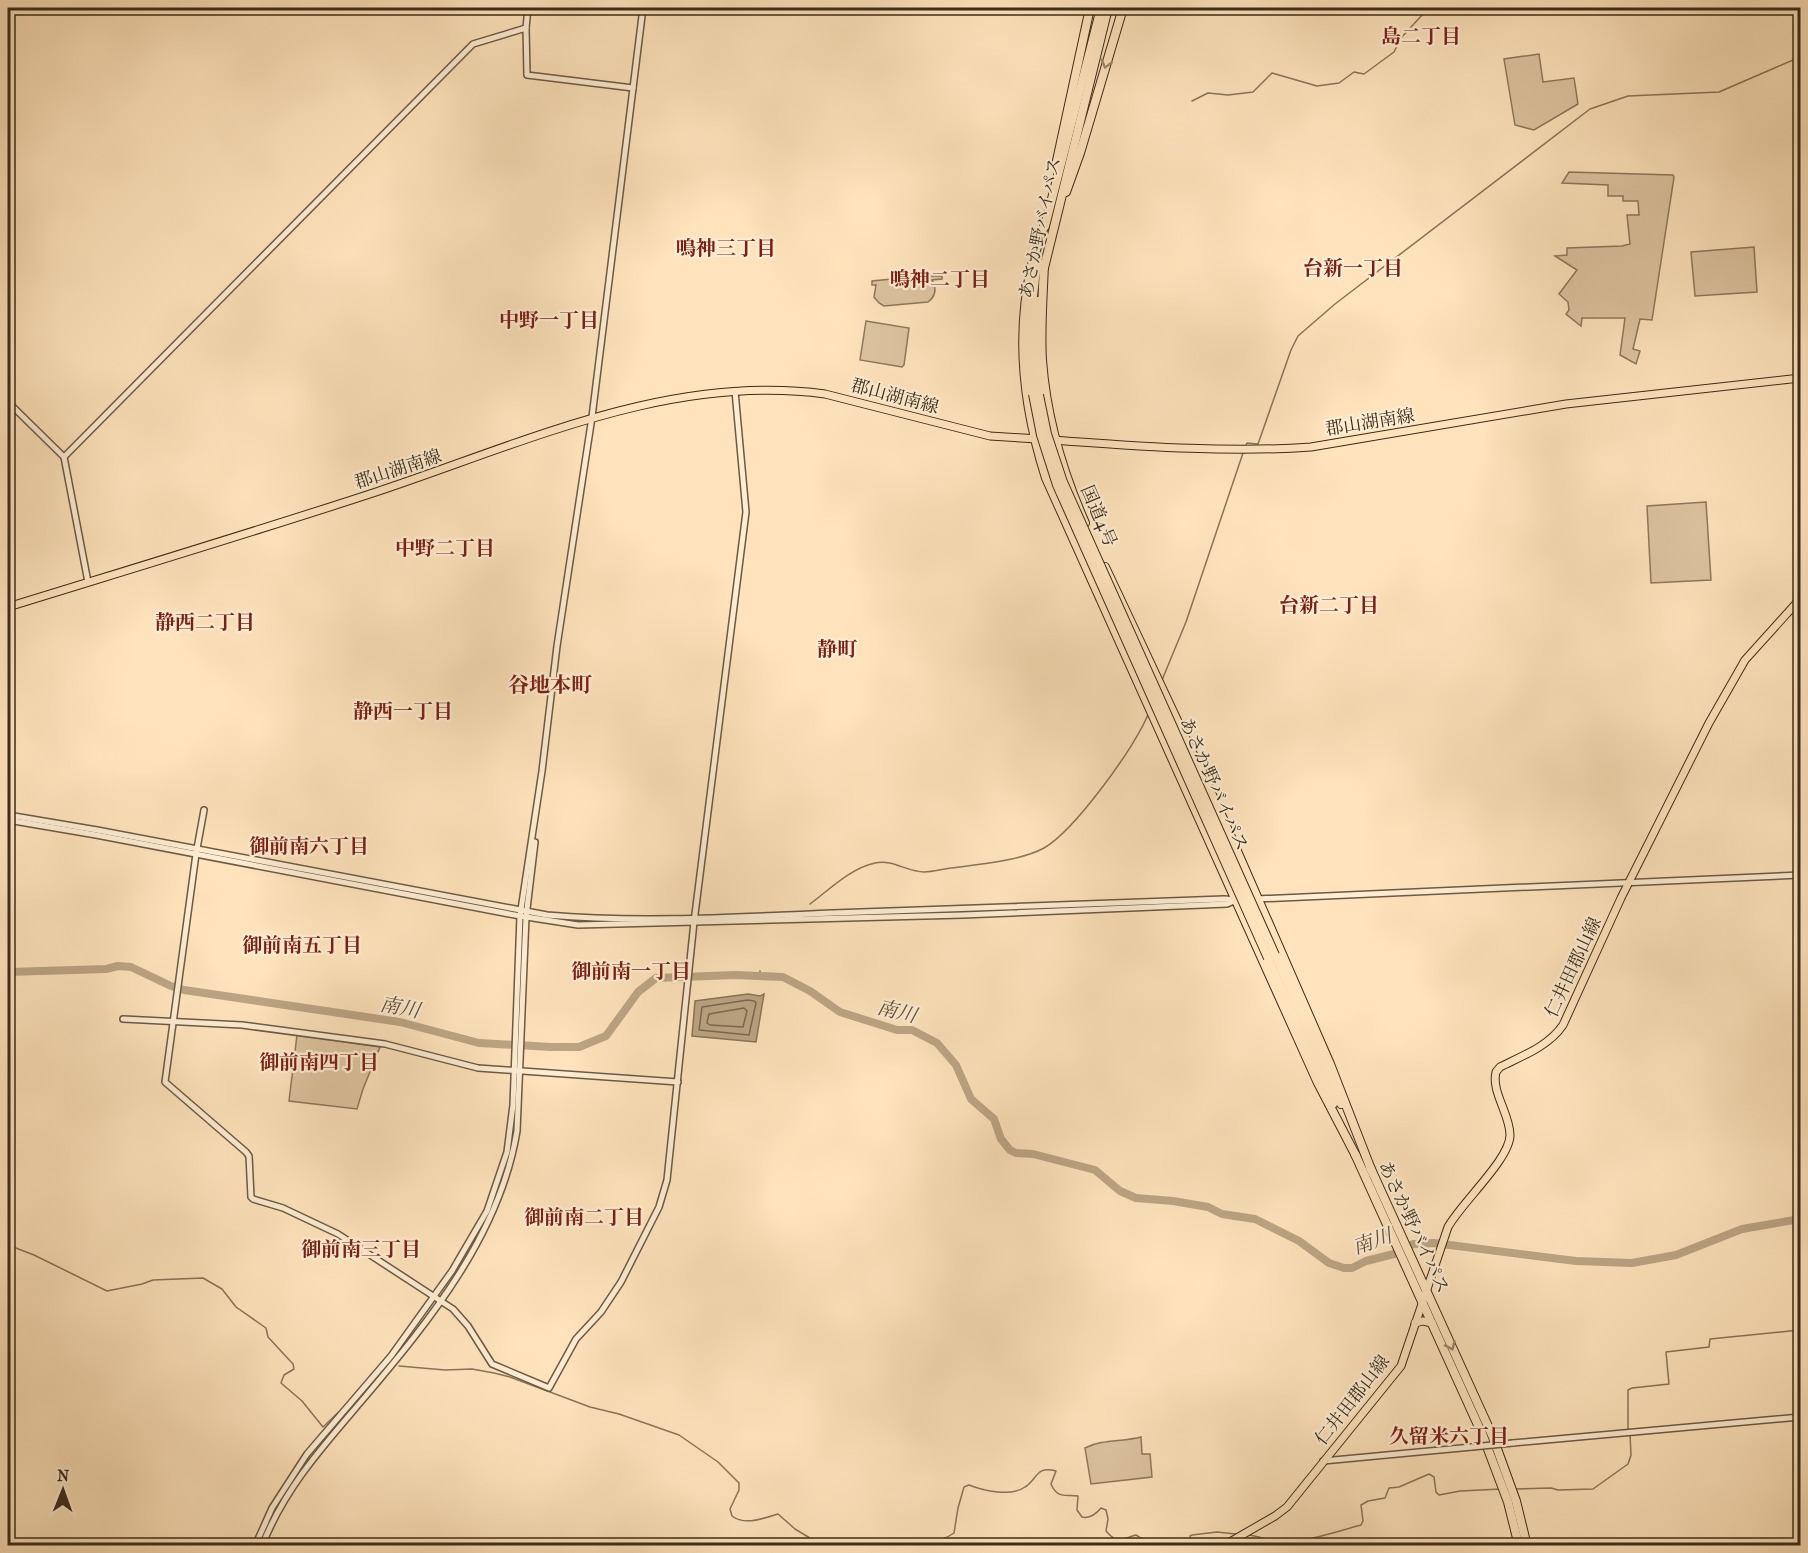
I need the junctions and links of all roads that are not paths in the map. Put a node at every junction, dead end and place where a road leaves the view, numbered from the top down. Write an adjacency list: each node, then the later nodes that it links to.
1 (528, 8): 7 (street)
2 (643, 8): 8 (street)
3 (1090, 8): 9 (highway)
4 (1101, 8): 9 (highway, あさか野バイパス)
5 (1108, 8): 11 (highway, あさか野バイパス)
6 (1123, 8): 11 (highway, one-way to 11)
7 (526, 28): 8 (street); 20 (street)
8 (633, 87): 17 (street)
9 (1049, 208): 10 (highway, あさか野バイパス)
10 (1046, 221): 15 (highway, あさか野バイパス); 18 (highway)
11 (1050, 238): 12 (highway, あさか野バイパス)
12 (1044, 263): 15 (highway, あさか野バイパス); 19 (highway, 国道4号)
13 (1800, 378): 19 (main road, 郡山湖南線)
14 (735, 392): 17 (main road, 郡山湖南線); 18 (main road, 郡山湖南線); 33 (street)
15 (1036, 394): 34 (highway, あさか野バイパス, bridge)
16 (8, 402): 20 (street)
17 (592, 417): 21 (main road, 郡山湖南線); 32 (street)
18 (1034, 438): 19 (main road, 郡山湖南線); 31 (highway)
19 (1056, 440): 30 (highway, 国道4号)
20 (64, 457): 21 (street)
21 (88, 582): 23 (main road, 郡山湖南線)
22 (1800, 599): 29 (main road, 仁井田郡山線)
23 (8, 607)
24 (204, 810): 27 (street)
25 (8, 815): 27 (street)
26 (8, 820): 27 (street)
27 (196, 851): 32 (street); 36 (street)
28 (1800, 875): 29 (street)
29 (1629, 883): 30 (street); 43 (main road, 仁井田郡山線)
30 (1257, 899): 31 (street); 40 (highway)
31 (1236, 900): 33 (street); 39 (highway)
32 (524, 914): 33 (street); 37 (street); 37 (street)
33 (695, 919): 38 (street)
34 (1271, 956): 39 (highway, あさか野バイパス); 40 (highway, あさか野バイパス)
35 (123, 1018): 36 (street)
36 (173, 1021): 37 (street); 44 (street)
37 (517, 1071): 38 (street); 44 (street)
38 (678, 1082): 44 (street)
39 (1356, 1156): 41 (highway, あさか野バイパス)
40 (1372, 1172): 41 (highway, あさか野バイパス)
41 (1397, 1237): 42 (highway, あさか野バイパス)
42 (1406, 1255): 43 (highway, あさか野バイパス); 45 (highway, あさか野バイパス)
43 (1426, 1288): 45 (main road, 仁井田郡山線); 54 (highway, あさか野バイパス, one-way to 54)
44 (437, 1299): 50 (street); 51 (street)
45 (1422, 1300): 46 (main road, 仁井田郡山線); 47 (highway, あさか野バイパス)
46 (1415, 1323): 47 (main road); 49 (main road, 仁井田郡山線)
47 (1432, 1323): 53 (highway, あさか野バイパス)
48 (1800, 1417): 49 (street, bridge)
49 (1323, 1461): 52 (main road, 仁井田郡山線)
50 (255, 1545)
51 (262, 1545)
52 (1223, 1545)
53 (1519, 1545)
54 (1527, 1545)

